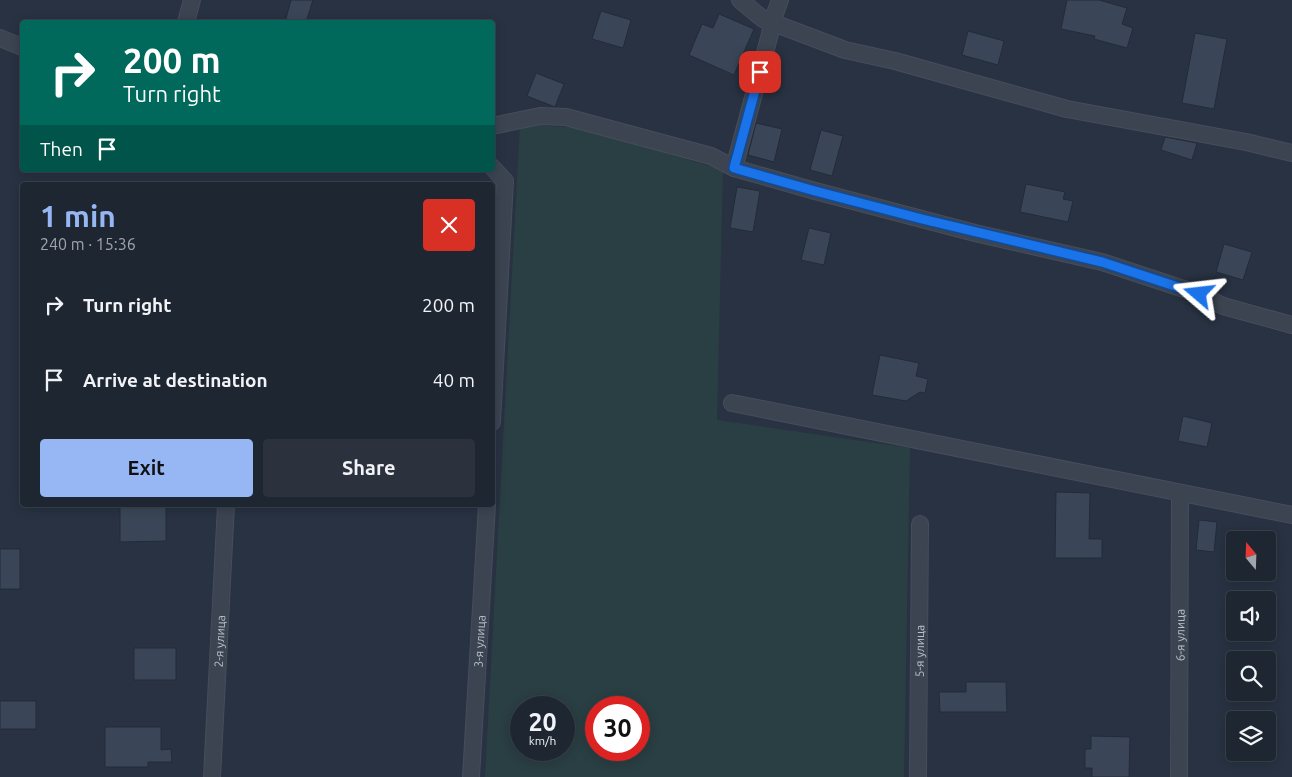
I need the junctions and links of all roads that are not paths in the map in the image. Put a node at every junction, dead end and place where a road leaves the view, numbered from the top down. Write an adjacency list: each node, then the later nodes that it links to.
1 (192, 0): 4 (street)
2 (740, 0): 5 (street)
3 (780, 0): 5 (street)
4 (187, 20)
5 (772, 22): 9 (street); 10 (street)
6 (0, 38): 7 (street)
7 (20, 46)
8 (495, 125): 10 (street)
9 (1292, 153)
10 (734, 168): 12 (street)
11 (495, 170): 13 (street)
12 (1292, 325)
13 (495, 366)
14 (732, 403): 15 (street)
15 (1180, 493): 18 (street); 23 (street, 6-я улица)
16 (226, 507): 20 (street, 2-я улица)
17 (487, 507): 21 (street, 3-я улица)
18 (1292, 515)
19 (920, 524): 22 (street, 5-я улица)
20 (212, 777)
21 (471, 777)
22 (918, 777)
23 (1179, 777)

